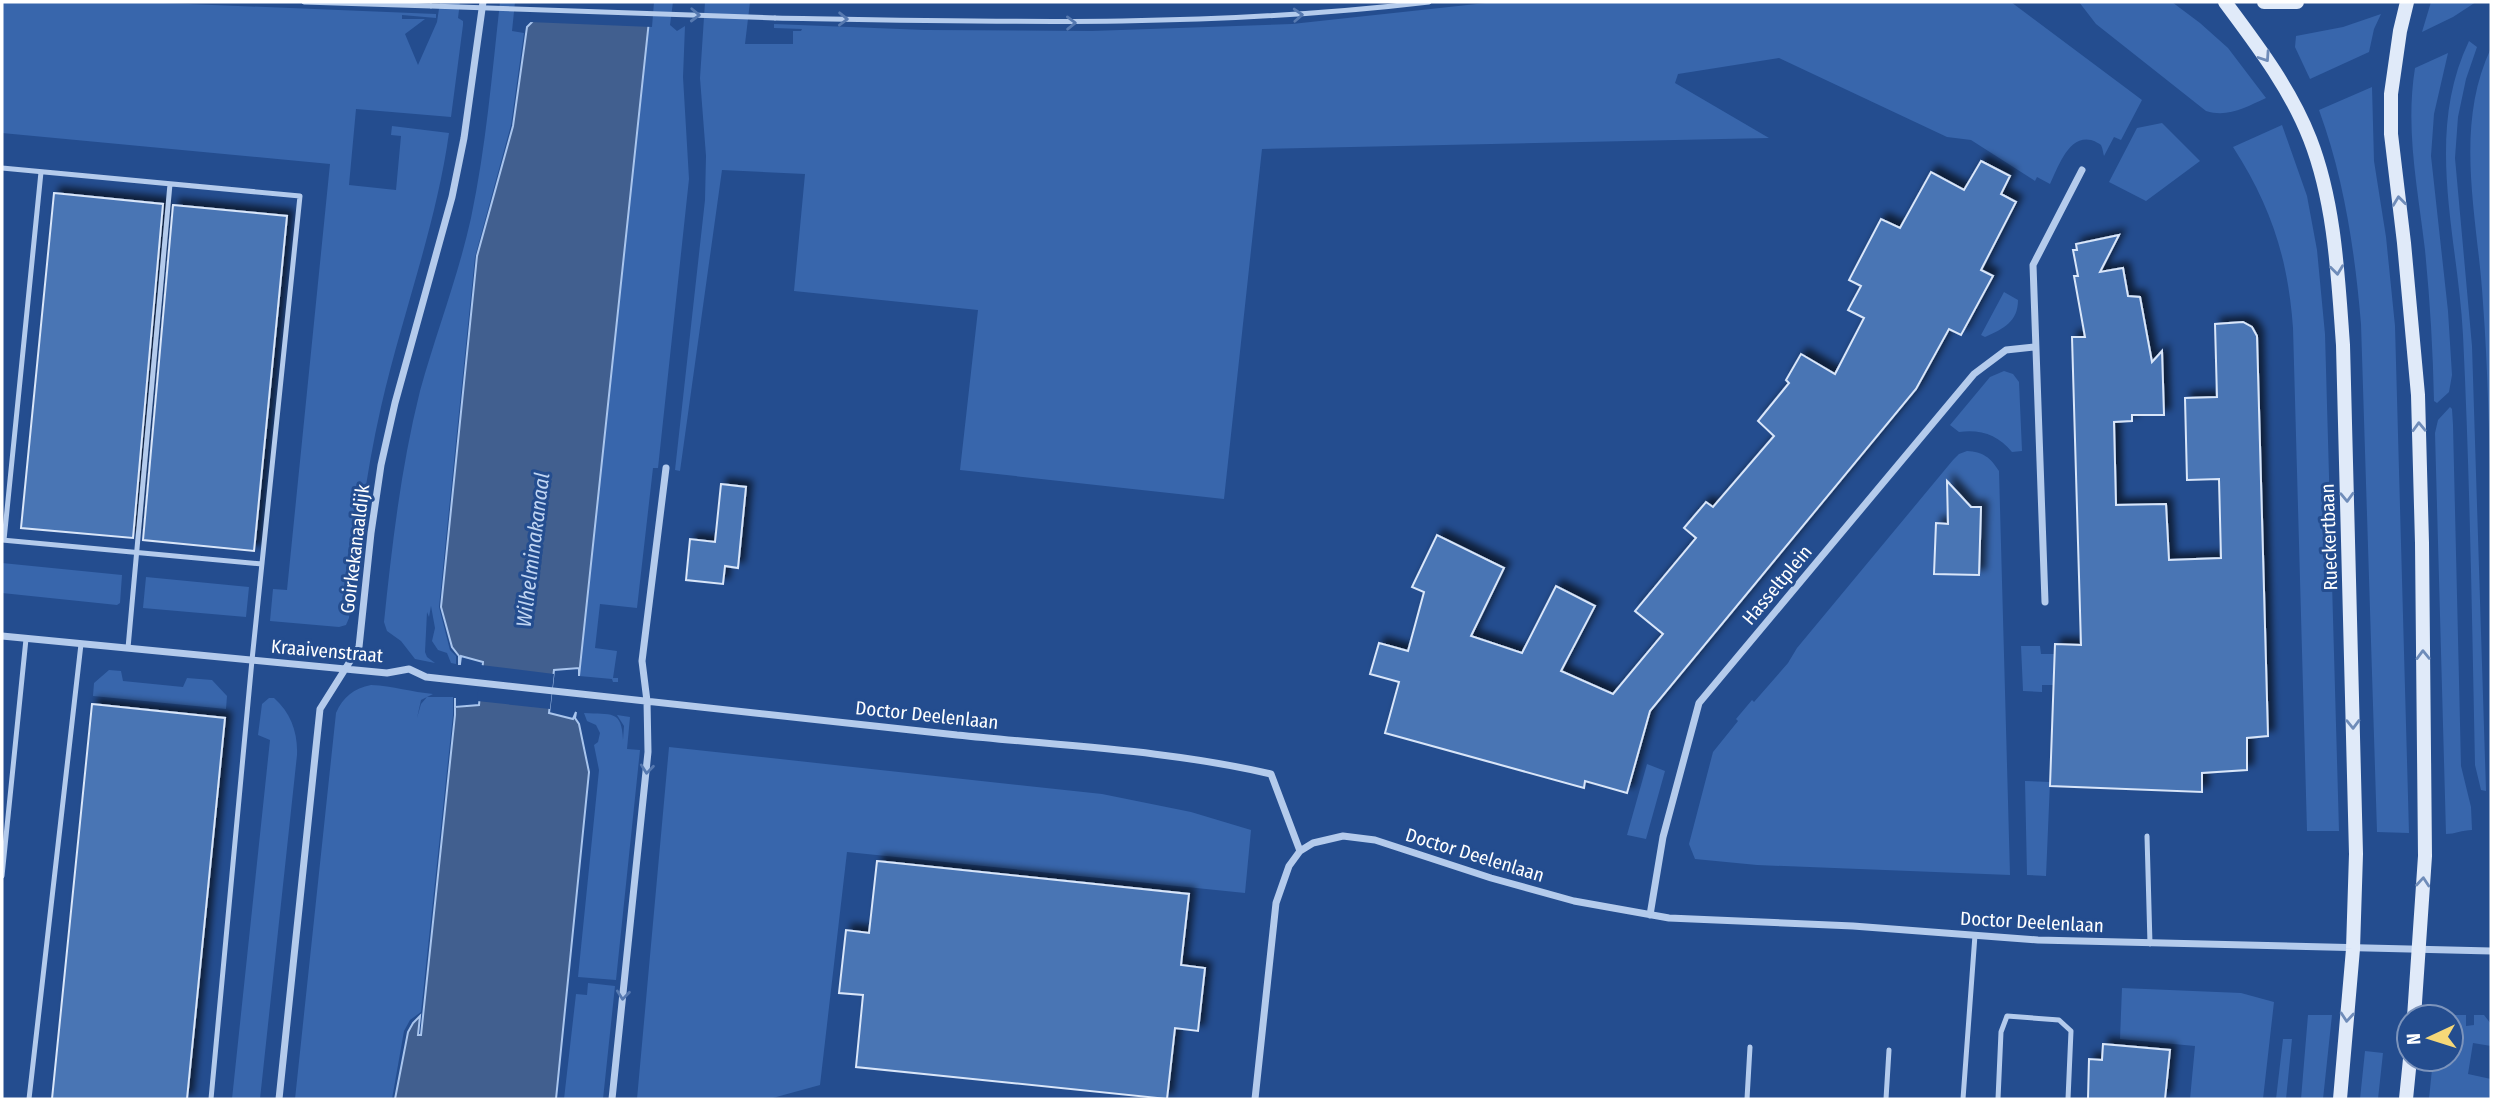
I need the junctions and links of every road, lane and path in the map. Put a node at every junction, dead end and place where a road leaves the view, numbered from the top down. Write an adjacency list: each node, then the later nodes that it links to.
1 (304, 2): 3 (lane, one-way to 3, bridge)
2 (483, 2): 23 (street, Goirkekanaaldijk)
3 (1429, 2)
4 (2225, 2): 31 (main road, Rueckertbaan, one-way to 31)
5 (2264, 2): 6 (main road)
6 (2297, 2)
7 (2407, 2): 32 (main road, one-way to 7)
8 (2, 168): 10 (lane)
9 (2082, 170): 12 (street)
10 (41, 172): 11 (lane); 14 (lane)
11 (170, 184): 15 (lane); 16 (lane)
12 (2035, 347): 17 (street); 28 (street, Hasseltplein)
13 (666, 468): 24 (street)
14 (3, 540): 15 (lane)
15 (136, 552): 16 (lane); 21 (lane)
16 (262, 564): 22 (lane)
17 (2045, 602)
18 (2, 636): 19 (street, Kraaivenstraat)
19 (26, 639): 20 (street, Kraaivenstraat); 27 (lane)
20 (81, 644): 21 (street, Kraaivenstraat); 38 (lane)
21 (128, 648): 22 (street, Kraaivenstraat)
22 (252, 660): 23 (street, Kraaivenstraat); 39 (lane)
23 (344, 669): 24 (street, Kraaivenstraat); 40 (street, Goirkekanaaldijk)
24 (647, 701): 26 (street, Doctor Deelenlaan); 41 (street, one-way to 41)
25 (2147, 836): 30 (lane)
26 (1300, 851): 28 (street, Doctor Deelenlaan); 42 (street)
27 (2, 876)
28 (1650, 915): 29 (street, Doctor Deelenlaan)
29 (1975, 935): 30 (street, Doctor Deelenlaan); 45 (lane)
30 (2150, 944): 31 (street, Doctor Deelenlaan)
31 (2353, 949): 32 (street, Doctor Deelenlaan); 48 (main road, Rueckertbaan, one-way to 48)
32 (2417, 950): 33 (street, Doctor Deelenlaan); 34 (main road)
33 (2491, 951)
34 (2415, 1003)
35 (1750, 1047): 43 (lane)
36 (1889, 1050): 44 (lane)
37 (2409, 1073): 49 (main road)
38 (29, 1099)
39 (211, 1099)
40 (279, 1099)
41 (612, 1099)
42 (1255, 1099)
43 (1747, 1099)
44 (1886, 1099)
45 (1963, 1099)
46 (1998, 1099): 47 (lane)
47 (2068, 1099)
48 (2340, 1099)
49 (2406, 1099)

